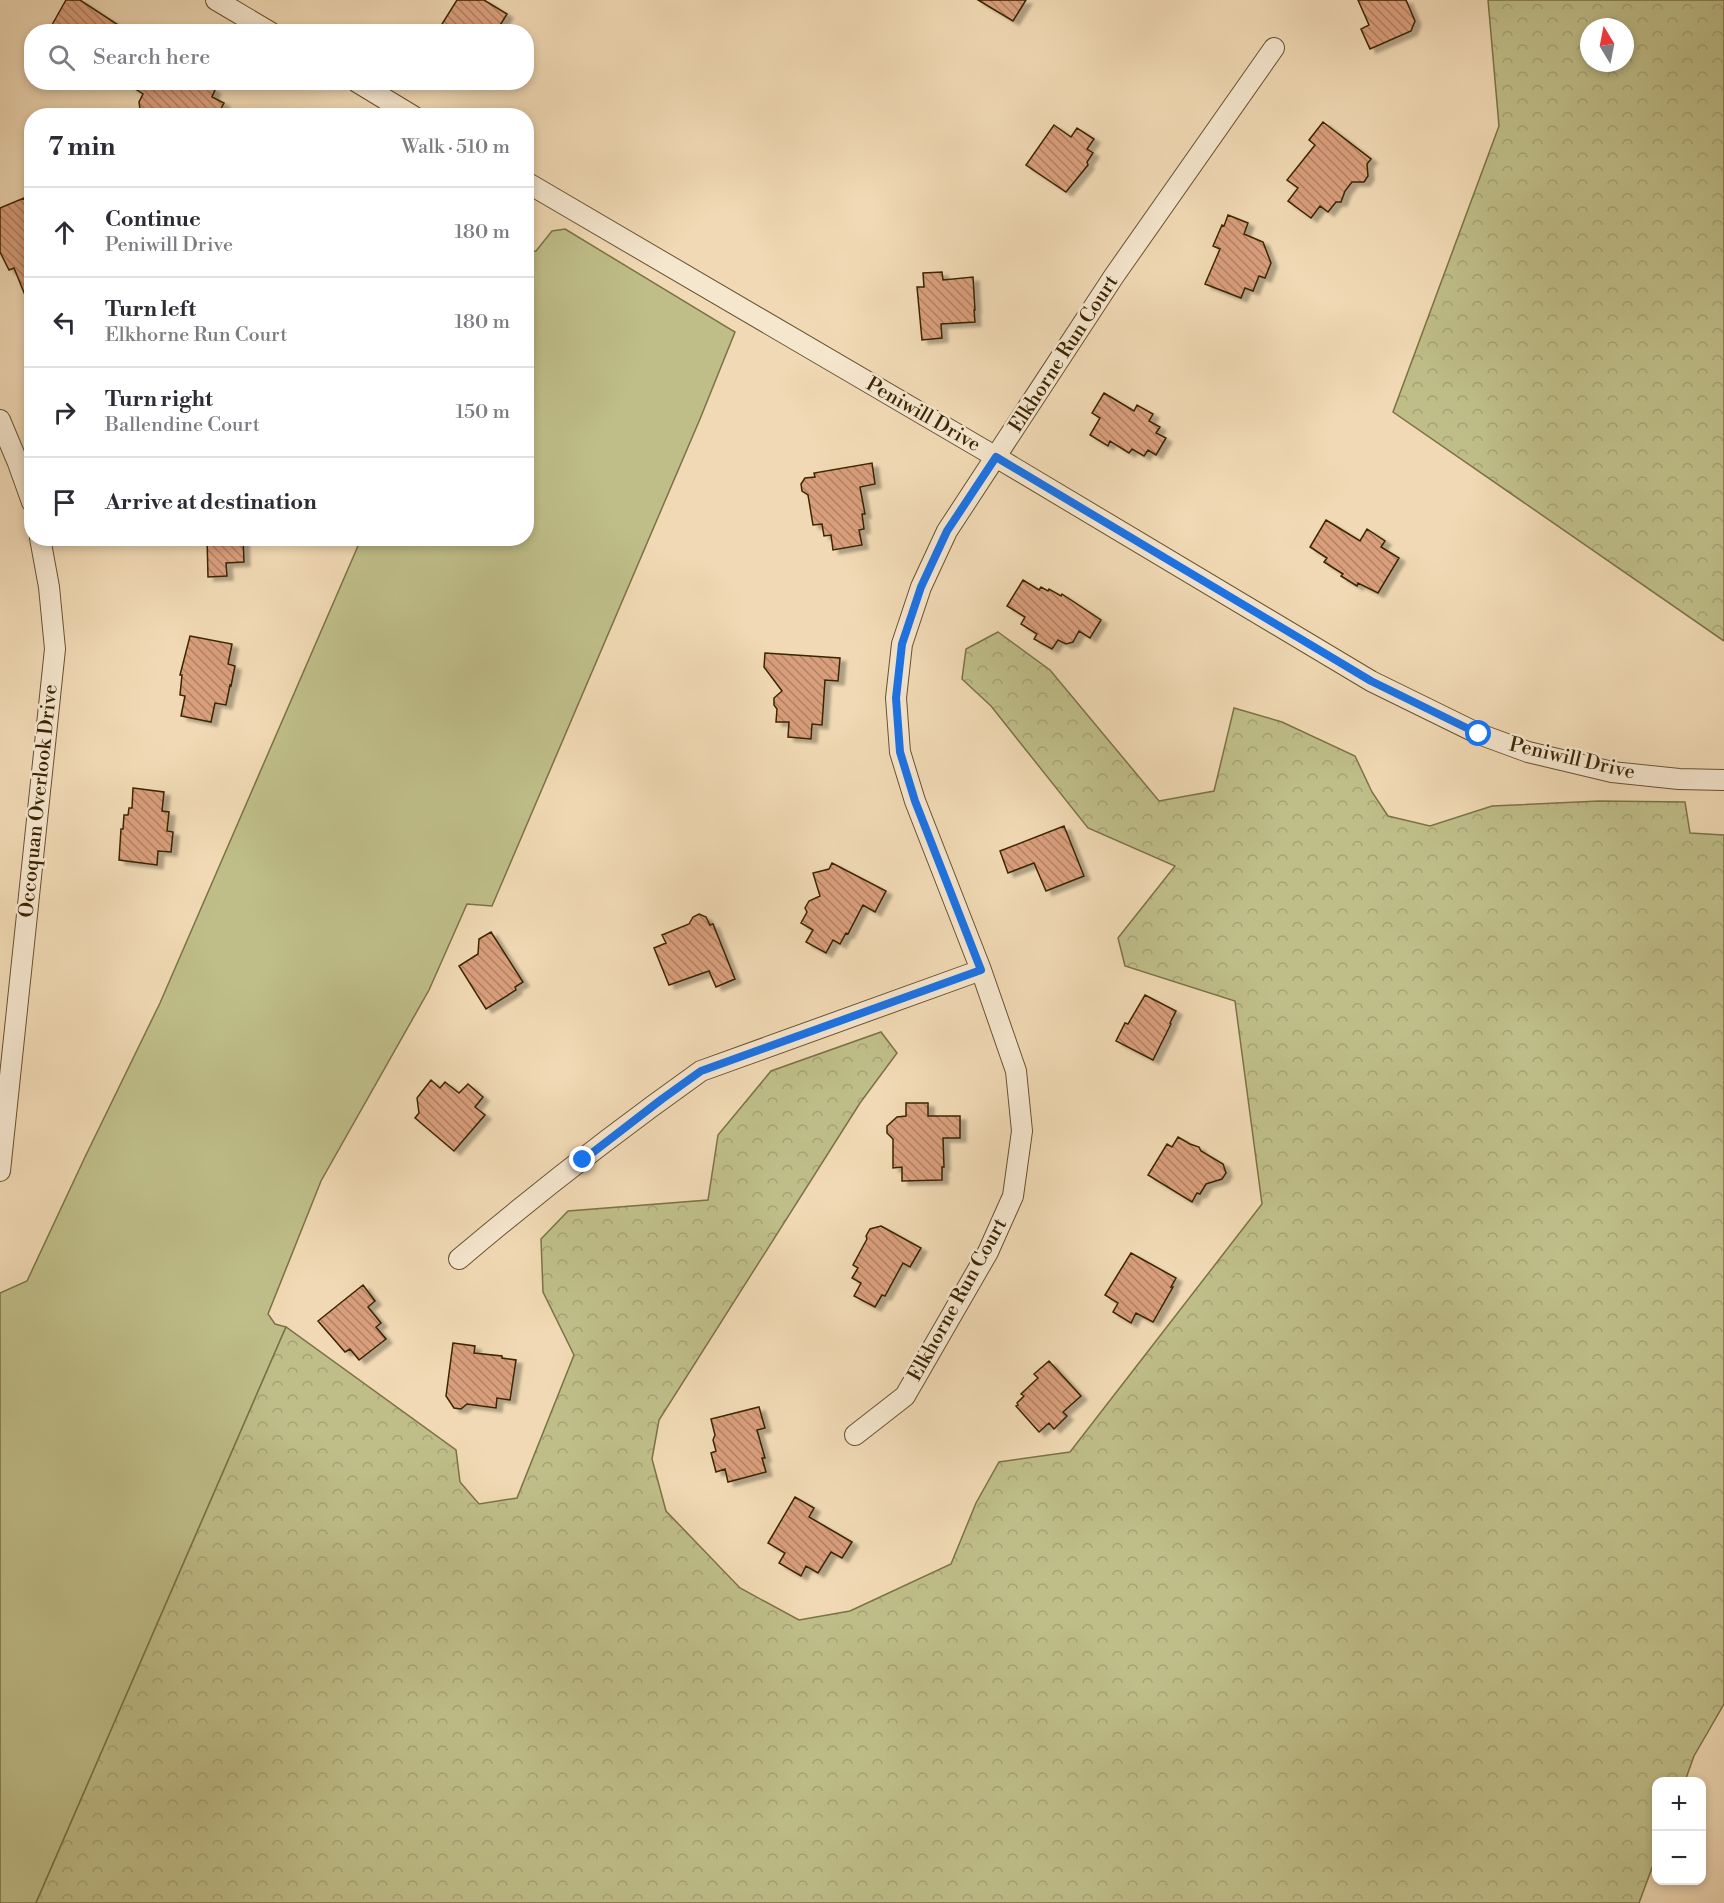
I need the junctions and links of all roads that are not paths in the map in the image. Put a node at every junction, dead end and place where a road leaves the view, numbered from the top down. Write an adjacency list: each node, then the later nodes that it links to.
1 (216, 0): 2 (street)
2 (256, 24)
3 (1274, 48): 8 (street, Elkhorne Run Court)
4 (370, 90): 5 (street)
5 (400, 108)
6 (534, 187): 8 (street, Peniwill Drive)
7 (0, 420): 9 (street)
8 (996, 457): 11 (street, Peniwill Drive); 12 (street, Elkhorne Run Court)
9 (24, 480)
10 (41, 546): 13 (street, Occoquan Overlook Drive)
11 (1724, 780)
12 (981, 970): 14 (street); 15 (street, Elkhorne Run Court)
13 (0, 1171)
14 (459, 1259)
15 (855, 1435)

